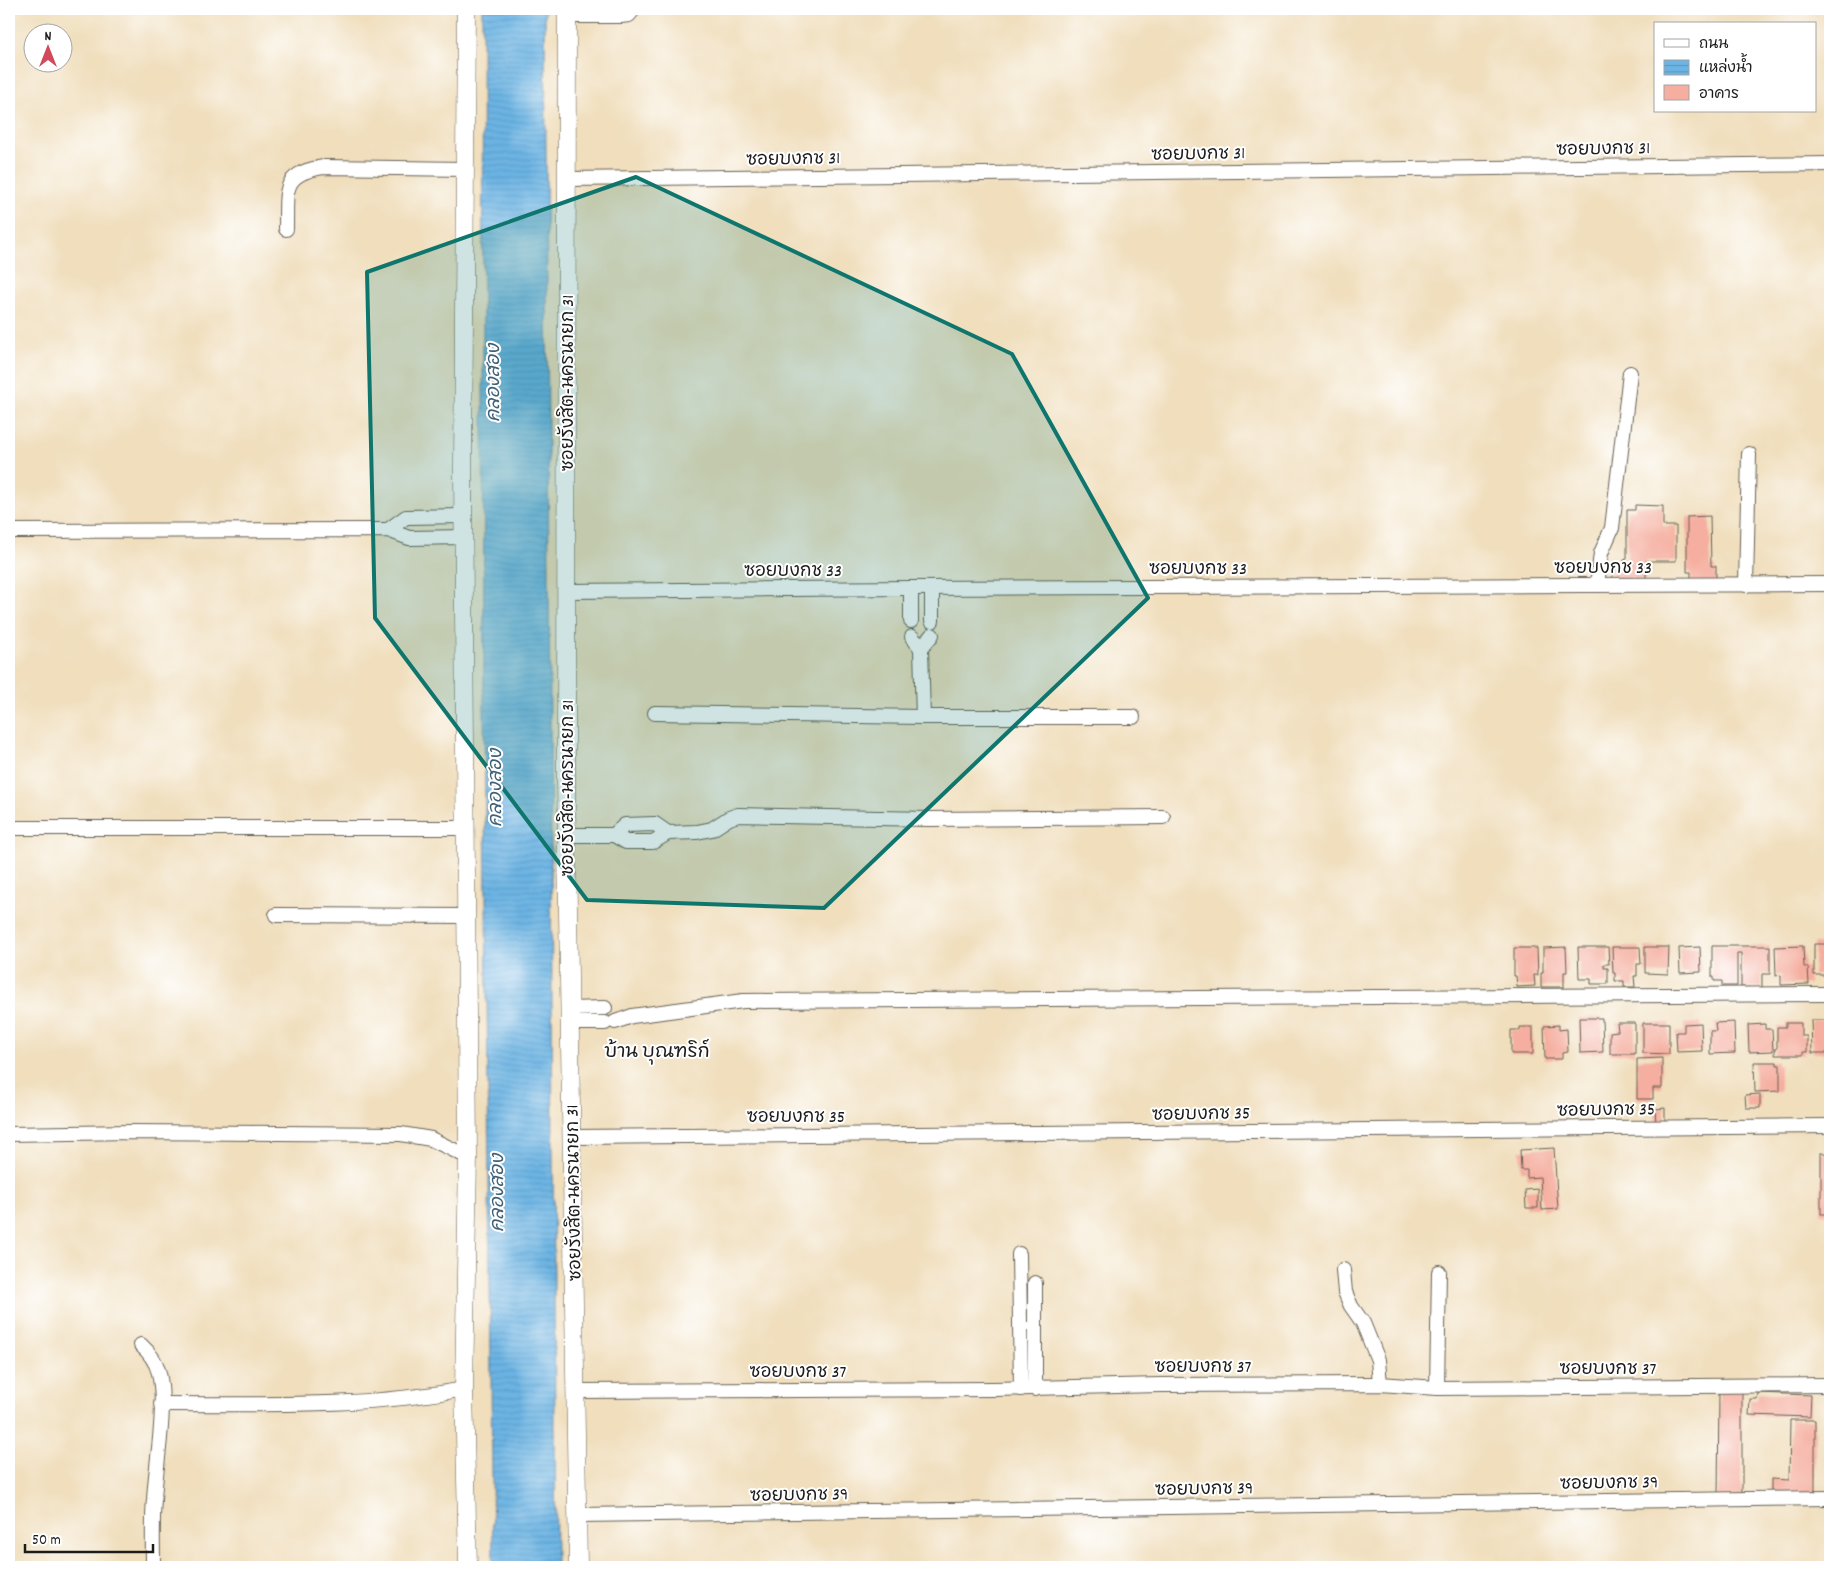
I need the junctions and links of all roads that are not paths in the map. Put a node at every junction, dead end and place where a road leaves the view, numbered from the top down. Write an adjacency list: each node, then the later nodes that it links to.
1 (466, 9): 5 (street)
2 (634, 9): 3 (street)
3 (567, 12): 6 (street, ซอยรังสิต-นครนายก 31)
4 (1830, 164): 6 (street, ซอยบงกช 31)
5 (466, 169): 7 (street); 10 (street)
6 (567, 179): 19 (street, ซอยรังสิต-นครนายก 31)
7 (286, 229)
8 (1630, 373): 15 (street)
9 (1750, 454): 16 (street)
10 (463, 516): 11 (street); 13 (street)
11 (388, 530): 12 (street); 13 (street)
12 (9, 531)
13 (464, 538): 30 (street)
14 (1830, 584): 16 (street, ซอยบงกช 33)
15 (1597, 585): 16 (street, ซอยบงกช 33); 18 (street, ซอยบงกช 33)
16 (1746, 585)
17 (911, 588): 18 (street, ซอยบงกช 33); 19 (street, ซอยบงกช 33); 20 (street)
18 (932, 588): 21 (street)
19 (566, 591): 31 (street, ซอยรังสิต-นครนายก 31)
20 (911, 620)
21 (932, 621)
22 (932, 636): 24 (street)
23 (912, 637): 24 (street)
24 (921, 648): 26 (street)
25 (656, 713): 26 (street)
26 (923, 717): 27 (street)
27 (1134, 717)
28 (1163, 817): 31 (street)
29 (9, 828): 30 (street)
30 (465, 828): 33 (street)
31 (567, 834): 35 (street, ซอยรังสิต-นครนายก 31)
32 (276, 915): 33 (street)
33 (465, 916): 39 (street)
34 (1830, 994): 35 (street)
35 (570, 1016): 38 (street, ซอยรังสิต-นครนายก 31)
36 (1830, 1126): 38 (street, ซอยบงกช 35)
37 (9, 1134): 39 (street)
38 (572, 1137): 50 (street, ซอยรังสิต-นครนายก 31)
39 (468, 1157): 49 (street)
40 (1019, 1254): 48 (street)
41 (1343, 1270): 45 (street)
42 (1439, 1272): 47 (street)
43 (1035, 1283): 48 (street)
44 (141, 1345): 51 (street)
45 (1380, 1384): 47 (street, ซอยบงกช 37); 48 (street, ซอยบงกช 37)
46 (1830, 1385): 47 (street, ซอยบงกช 37)
47 (1437, 1388)
48 (1028, 1389): 50 (street, ซอยบงกช 37)
49 (464, 1390): 51 (street); 55 (street)
50 (576, 1391): 53 (street, ซอยรังสิต-นครนายก 31)
51 (161, 1404): 54 (street)
52 (1830, 1498): 53 (street, ซอยบงกช 39)
53 (577, 1515): 56 (street, ซอยรังสิต-นครนายก 31)
54 (153, 1567)
55 (468, 1567)
56 (578, 1567)

